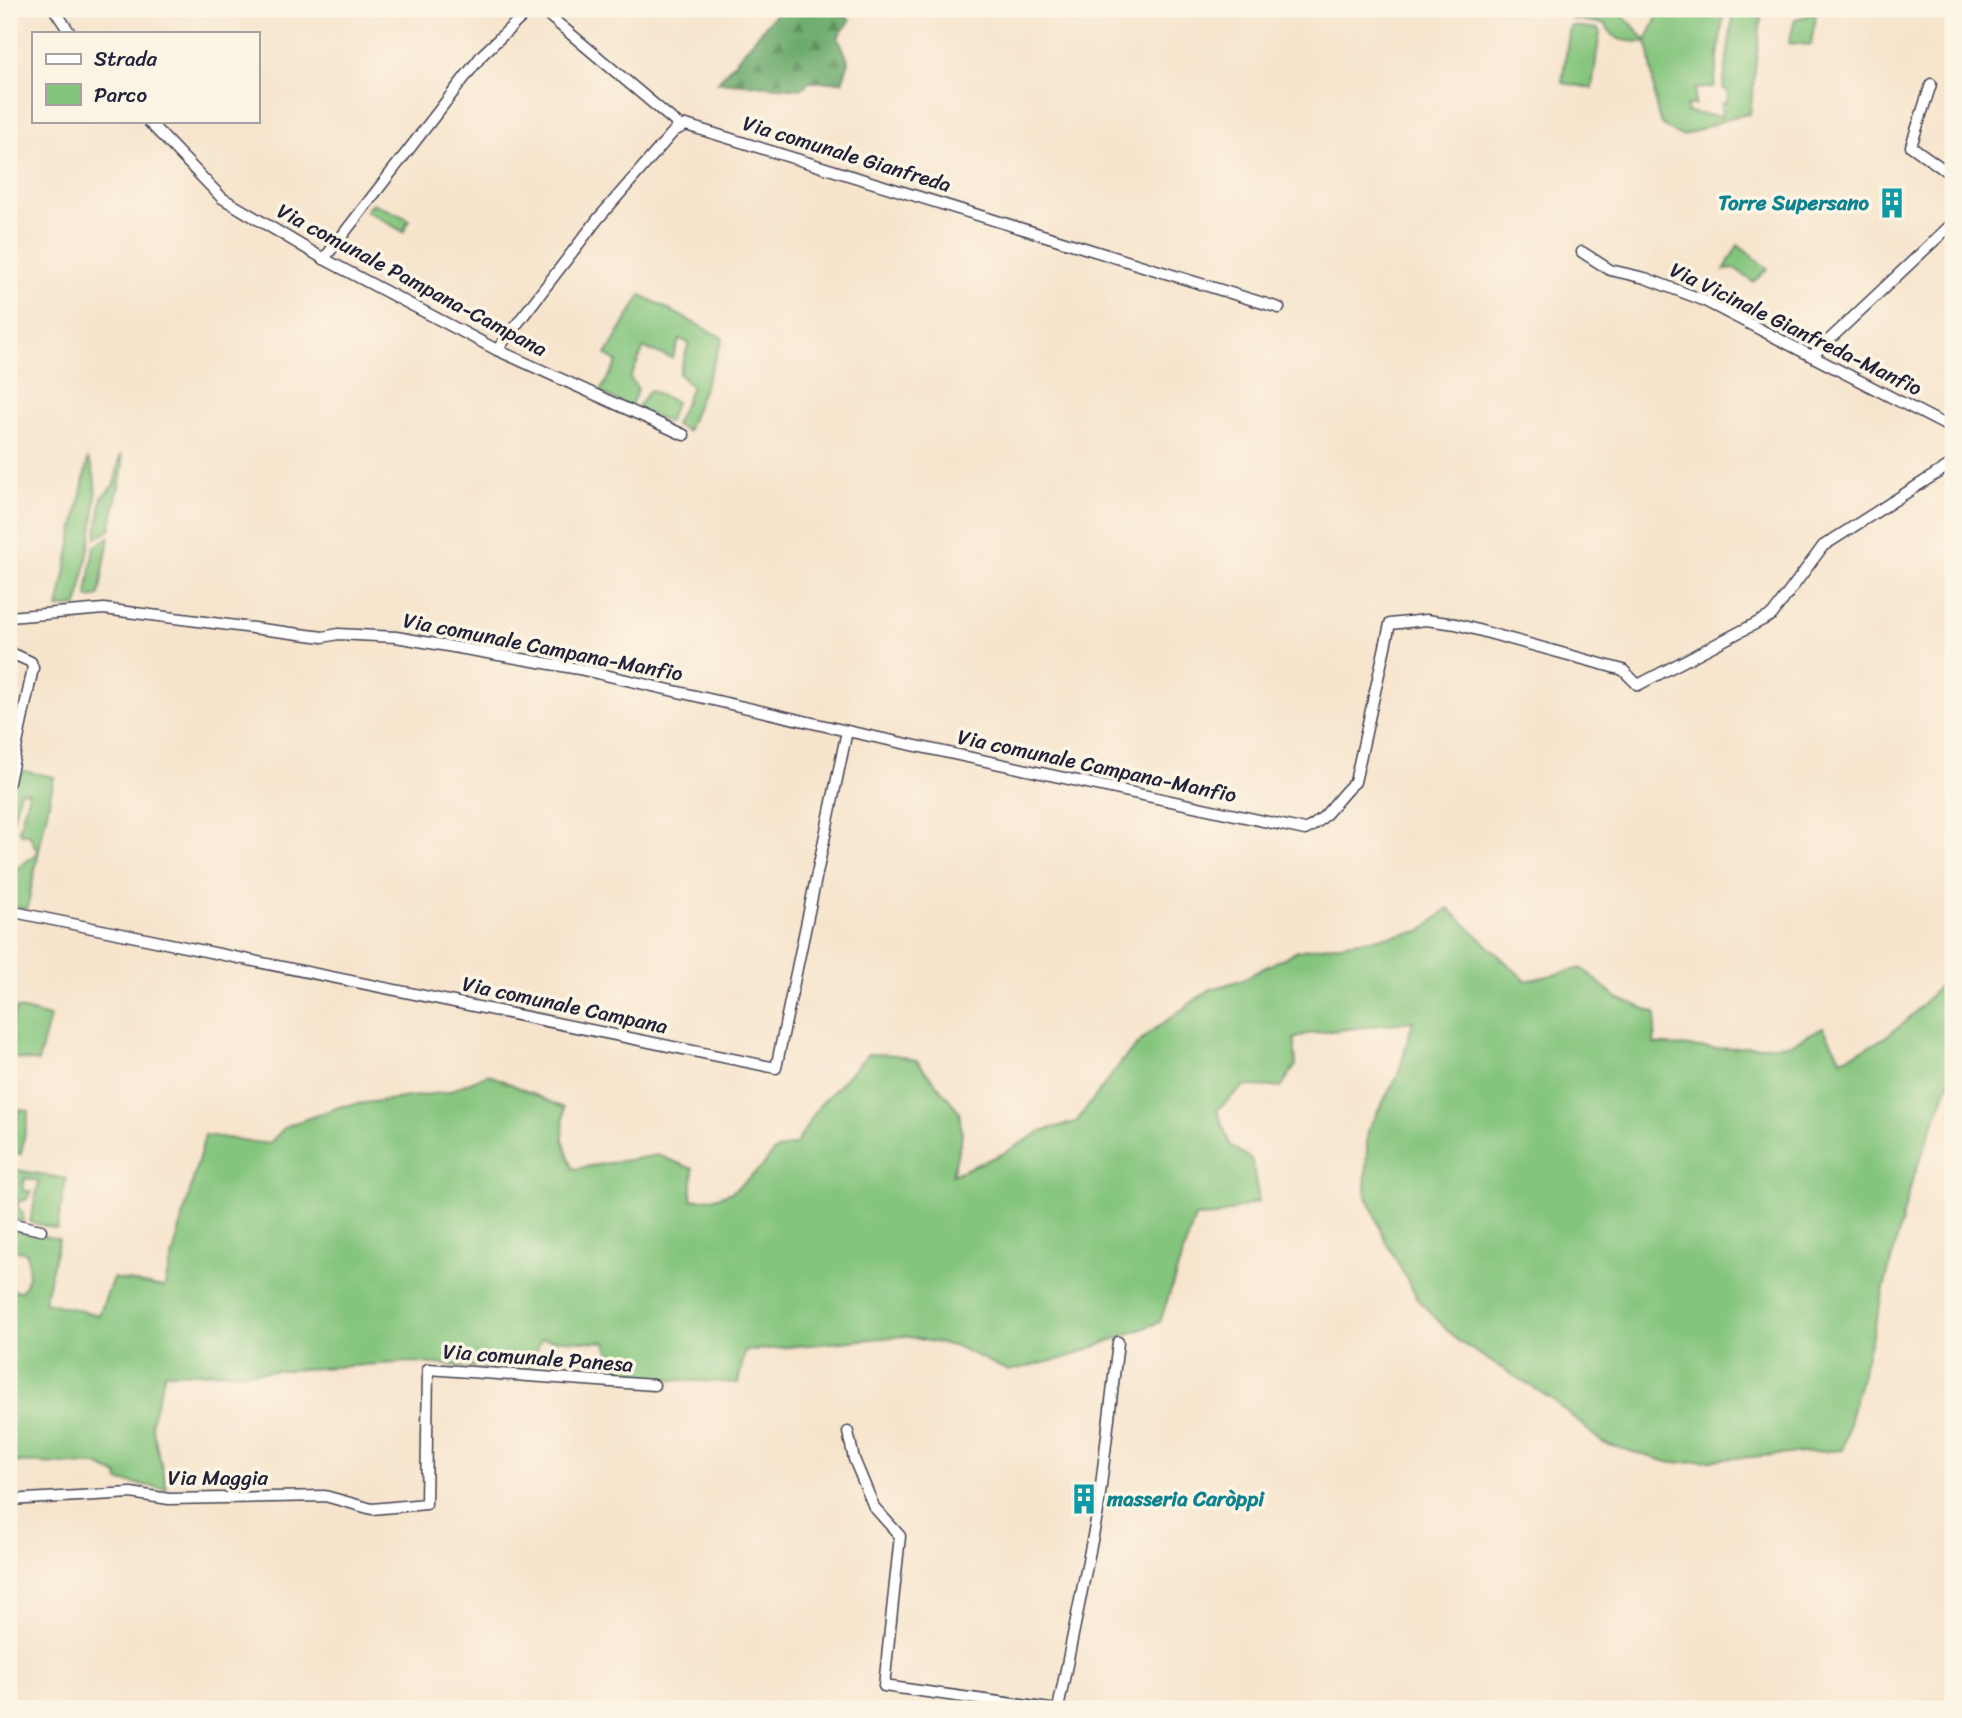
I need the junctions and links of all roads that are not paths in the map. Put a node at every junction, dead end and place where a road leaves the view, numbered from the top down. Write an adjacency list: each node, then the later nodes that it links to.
1 (54, 9): 4 (street)
2 (530, 9): 11 (street)
3 (541, 9): 7 (street)
4 (69, 32)
5 (1931, 84): 8 (street)
6 (149, 122): 11 (street, Via comunale Pampana-Campana)
7 (680, 126): 12 (street, Via comunale Gianfreda); 13 (street)
8 (1953, 177)
9 (1953, 223): 14 (street)
10 (1582, 252): 14 (street, Via Vicinale Gianfreda-Manfio)
11 (324, 259): 13 (street, Via comunale Pampana-Campana)
12 (1279, 308)
13 (497, 350): 16 (street, Via comunale Pampana-Campana)
14 (1812, 356): 15 (street, Via Vicinale Gianfreda-Manfio)
15 (1953, 429)
16 (684, 435)
17 (1953, 463): 20 (street, Via comunale Campana-Manfio)
18 (9, 617): 20 (street, Via comunale Campana-Manfio)
19 (9, 652): 21 (street)
20 (847, 732): 22 (street, Via comunale Campana)
21 (9, 782)
22 (9, 911)
23 (9, 1223): 24 (street)
24 (41, 1230)
25 (1118, 1342): 31 (street)
26 (654, 1385): 29 (street, Via comunale Panesa)
27 (848, 1432): 30 (street)
28 (9, 1500): 29 (street, Via Maggia)
29 (426, 1504)
30 (1049, 1709)
31 (1058, 1709)

